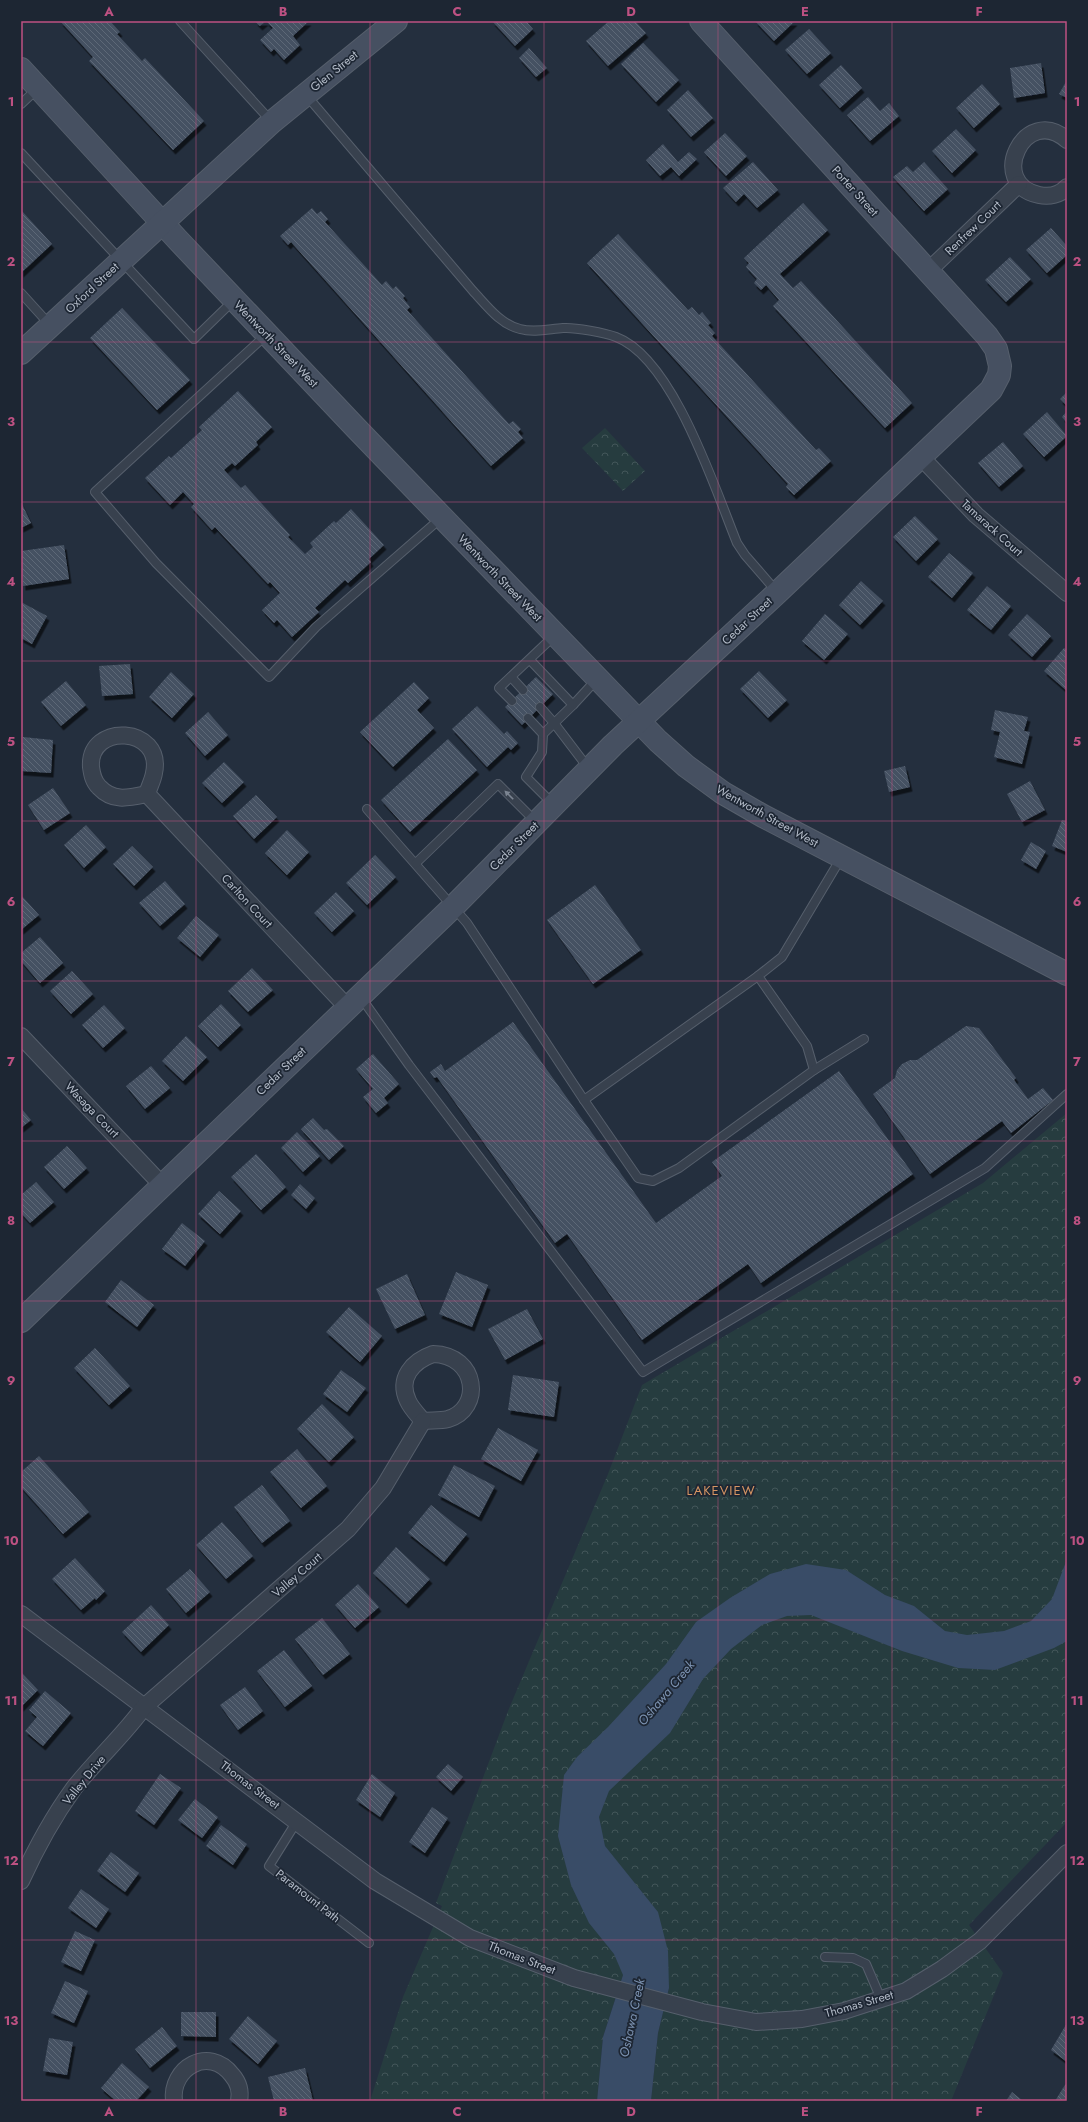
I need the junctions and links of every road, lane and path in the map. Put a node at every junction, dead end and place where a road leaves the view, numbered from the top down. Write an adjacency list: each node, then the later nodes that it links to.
1 (180, 21): 8 (lane)
2 (396, 21): 6 (street, Glen Street)
3 (701, 21): 15 (street, Porter Street)
4 (21, 69): 5 (street, Wentworth Street West)
5 (38, 87): 7 (lane); 13 (street, Wentworth Street West)
6 (305, 94): 8 (street, Glen Street); 24 (lane)
7 (21, 104)
8 (272, 122): 13 (street, Glen Street)
9 (1067, 140): 11 (street)
10 (21, 153): 14 (lane)
11 (1019, 184): 12 (street); 15 (street, Renfrew Court)
12 (1067, 187)
13 (162, 223): 14 (street, Oxford Street); 17 (street, Wentworth Street West)
14 (121, 262): 17 (lane); 18 (street, Oxford Street)
15 (927, 272): 21 (street, Porter Street)
16 (21, 293): 18 (lane)
17 (234, 300): 19 (street, Wentworth Street West)
18 (51, 326): 20 (street, Oxford Street)
19 (267, 334): 23 (street, Wentworth Street West); 23 (lane)
20 (21, 353)
21 (1000, 366): 22 (street, Cedar Street)
22 (920, 457): 24 (street, Cedar Street); 25 (street, Tamarack Court)
23 (442, 517): 26 (street, Wentworth Street West)
24 (777, 593): 35 (street, Cedar Street)
25 (1067, 594)
26 (556, 635): 27 (lane); 29 (street, Wentworth Street West)
27 (530, 660): 28 (lane); 32 (lane)
28 (511, 677): 30 (lane); 31 (lane)
29 (598, 678): 32 (lane); 35 (street, Wentworth Street West)
30 (523, 690)
31 (512, 701)
32 (573, 705): 36 (lane)
33 (540, 707): 36 (lane)
34 (528, 718): 37 (lane)
35 (639, 721): 38 (street, Cedar Street); 43 (street, Wentworth Street West)
36 (554, 722): 37 (lane); 38 (lane)
37 (543, 734): 40 (lane)
38 (589, 770): 40 (street, Cedar Street)
39 (147, 794): 39 (street); 48 (street, Carlton Court)
40 (554, 805): 42 (street, Cedar Street)
41 (367, 809): 44 (lane)
42 (537, 823): 44 (lane, one-way to 44); 45 (street, Cedar Street)
43 (841, 857): 46 (street, Wentworth Street West); 47 (lane)
44 (416, 864): 45 (lane)
45 (454, 906): 48 (street, Cedar Street); 53 (lane)
46 (1067, 974)
47 (758, 976): 51 (lane); 53 (lane)
48 (353, 1002): 52 (lane); 54 (street, Cedar Street)
49 (21, 1036): 54 (street, Wasaga Court)
50 (864, 1040): 51 (lane)
51 (814, 1070): 53 (lane)
52 (1067, 1094)
53 (584, 1100)
54 (162, 1185): 55 (street, Cedar Street)
55 (21, 1321)
56 (423, 1421): 56 (street); 58 (street, Valley Court)
57 (21, 1614): 58 (street, Thomas Street)
58 (144, 1707): 59 (street, Thomas Street); 61 (street, Valley Drive)
59 (297, 1821): 62 (lane, Paramount Path); 64 (street, Thomas Street)
60 (1067, 1853): 64 (street, Thomas Street)
61 (21, 1881)
62 (369, 1943)
63 (825, 1957): 64 (lane)
64 (881, 1999)
65 (174, 2101): 66 (street)
66 (239, 2101)

